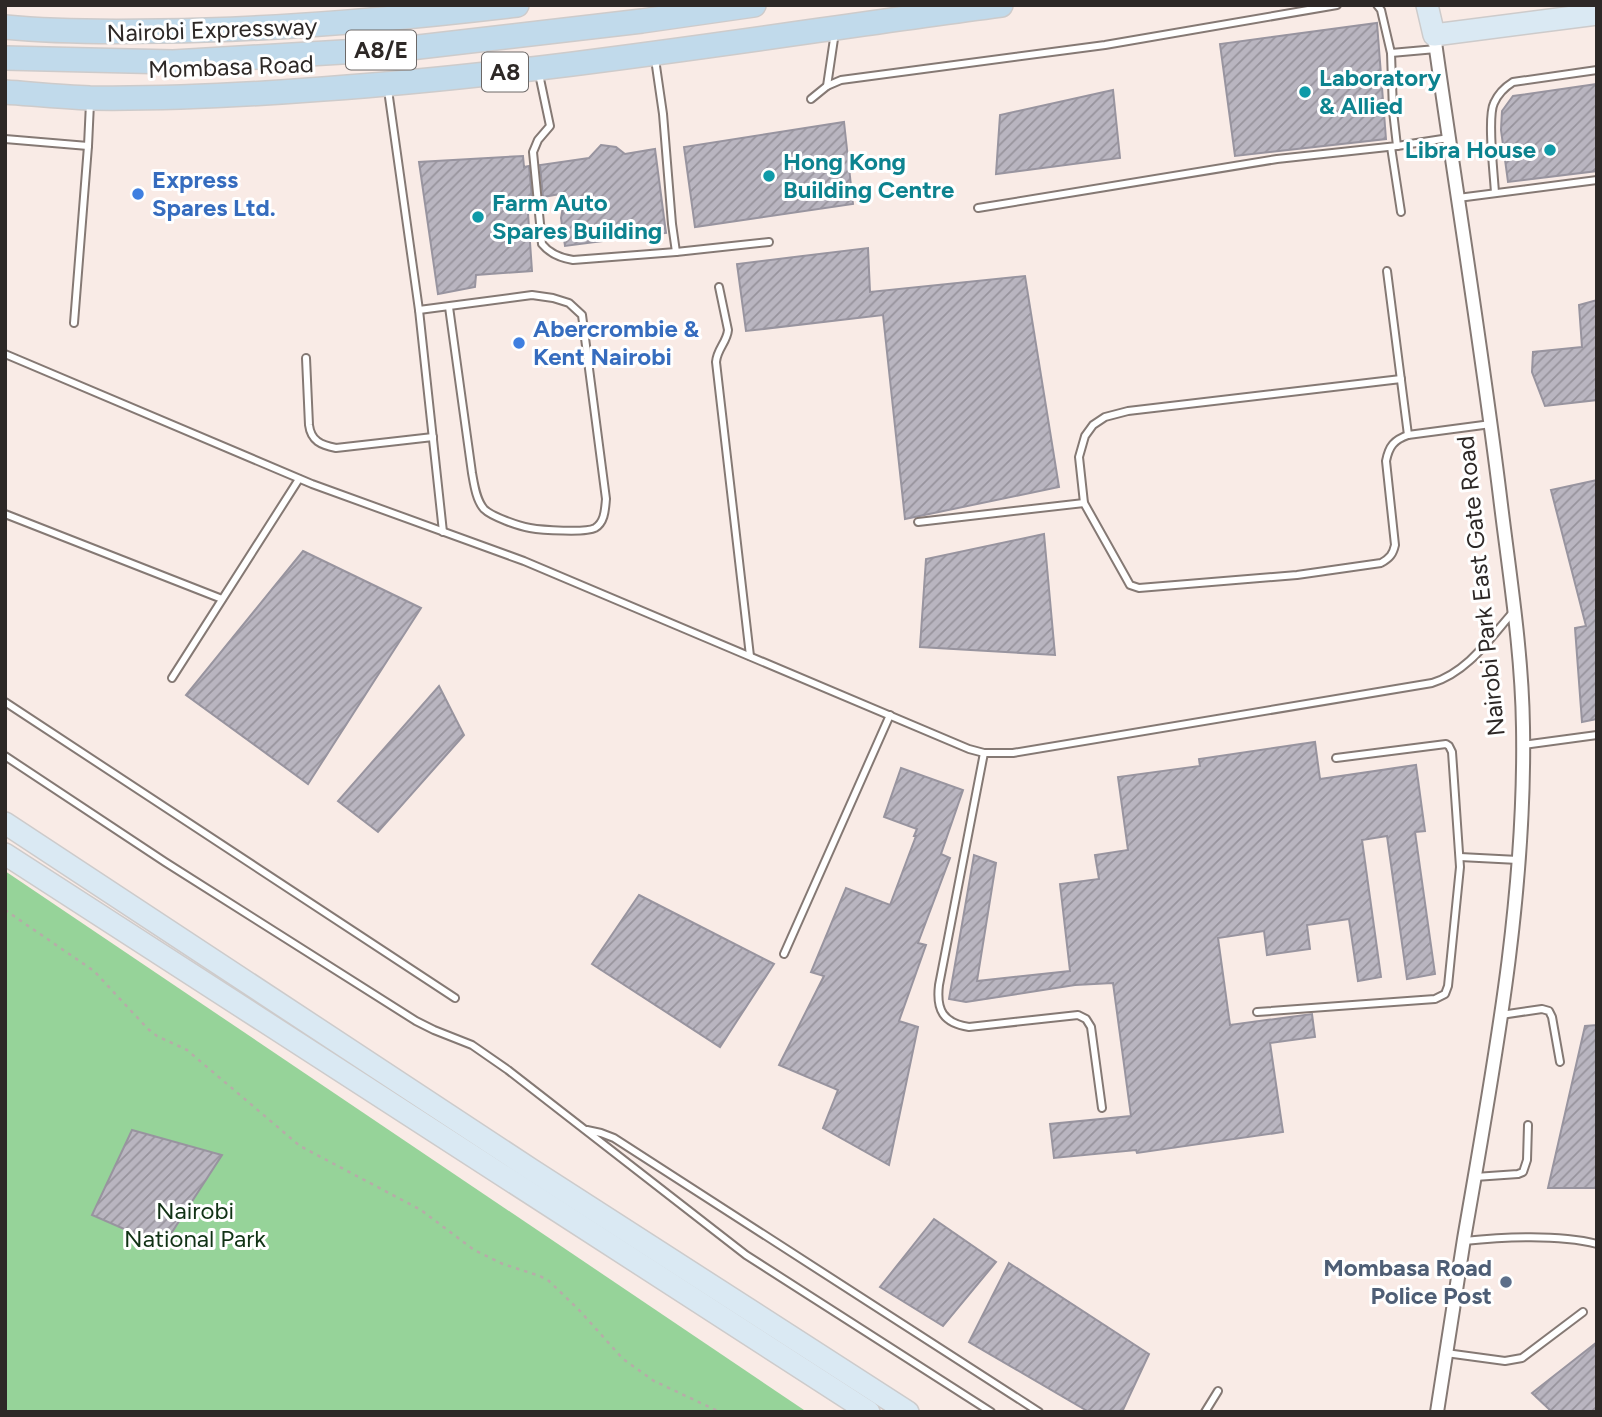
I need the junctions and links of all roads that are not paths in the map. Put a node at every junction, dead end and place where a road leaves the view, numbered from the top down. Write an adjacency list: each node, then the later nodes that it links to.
1 (517, 5): 8 (highway, Nairobi Expressway / A8/E)
2 (754, 5): 13 (highway, Nairobi Expressway / A8/E)
3 (1000, 5): 9 (highway, Mombasa Road / A8)
4 (1337, 5): 17 (lane)
5 (1377, 5): 11 (lane)
6 (1427, 5): 10 (main road, Nairobi Park East Gate Road)
7 (1597, 14): 10 (main road)
8 (5, 27)
9 (836, 27): 12 (highway, Mombasa Road / A8); 17 (lane)
10 (1435, 42): 11 (lane); 21 (street, Nairobi Park East Gate Road)
11 (1391, 53): 24 (lane)
12 (655, 54): 14 (highway, Mombasa Road / A8); 31 (lane)
13 (5, 58)
14 (538, 69): 16 (highway, Mombasa Road / A8); 31 (lane)
15 (1597, 70): 26 (lane)
16 (387, 85): 19 (highway, Mombasa Road / A8); 35 (lane)
17 (827, 86): 20 (lane)
18 (5, 92): 19 (highway, Mombasa Road / A8)
19 (90, 98): 23 (lane)
20 (811, 99)
21 (1449, 138): 24 (lane); 27 (street, Nairobi Park East Gate Road)
22 (5, 139): 23 (lane)
23 (88, 146): 36 (lane)
24 (1394, 147): 28 (lane); 29 (lane)
25 (1597, 180): 26 (lane)
26 (1495, 193): 27 (lane)
27 (1458, 198): 40 (street, Nairobi Park East Gate Road)
28 (978, 208)
29 (1401, 212)
30 (769, 242): 31 (lane)
31 (676, 252)
32 (1387, 271): 39 (lane)
33 (719, 287): 50 (lane)
34 (449, 307): 34 (lane); 35 (lane)
35 (419, 310): 42 (lane)
36 (74, 323)
37 (5, 354): 43 (lane)
38 (306, 358): 42 (lane)
39 (1401, 379): 41 (lane); 44 (lane)
40 (1491, 424): 41 (lane); 49 (street, Nairobi Park East Gate Road)
41 (1408, 435): 44 (lane)
42 (433, 437): 47 (lane)
43 (299, 479): 47 (lane); 48 (lane)
44 (1084, 503): 46 (lane)
45 (5, 514): 48 (lane)
46 (918, 522)
47 (443, 532): 50 (lane)
48 (222, 600): 51 (lane)
49 (1514, 611): 55 (street, Nairobi Park East Gate Road); 56 (lane)
50 (750, 656): 53 (lane)
51 (172, 678)
52 (5, 702): 64 (lane)
53 (890, 715): 56 (lane); 63 (lane)
54 (1597, 735): 55 (lane)
55 (1523, 745): 62 (street, Nairobi Park East Gate Road)
56 (984, 753): 68 (lane)
57 (5, 756): 70 (lane)
58 (1336, 758): 61 (lane)
59 (5, 823): 78 (main road)
60 (5, 854): 77 (main road)
61 (1460, 857): 62 (lane); 65 (lane)
62 (1518, 860): 66 (street, Nairobi Park East Gate Road)
63 (784, 954)
64 (455, 998)
65 (1257, 1012)
66 (1501, 1015): 67 (lane); 71 (street, Nairobi Park East Gate Road)
67 (1560, 1062)
68 (1102, 1108)
69 (1528, 1125): 71 (lane)
70 (584, 1129): 79 (lane); 80 (lane)
71 (1475, 1177): 72 (street, Nairobi Park East Gate Road)
72 (1464, 1241): 73 (lane); 75 (street, Nairobi Park East Gate Road)
73 (1597, 1244)
74 (1583, 1312): 75 (lane)
75 (1447, 1353): 82 (street, Nairobi Park East Gate Road)
76 (1218, 1391): 81 (lane)
77 (869, 1412)
78 (908, 1412)
79 (991, 1412)
80 (1039, 1412)
81 (1205, 1412)
82 (1437, 1412)

